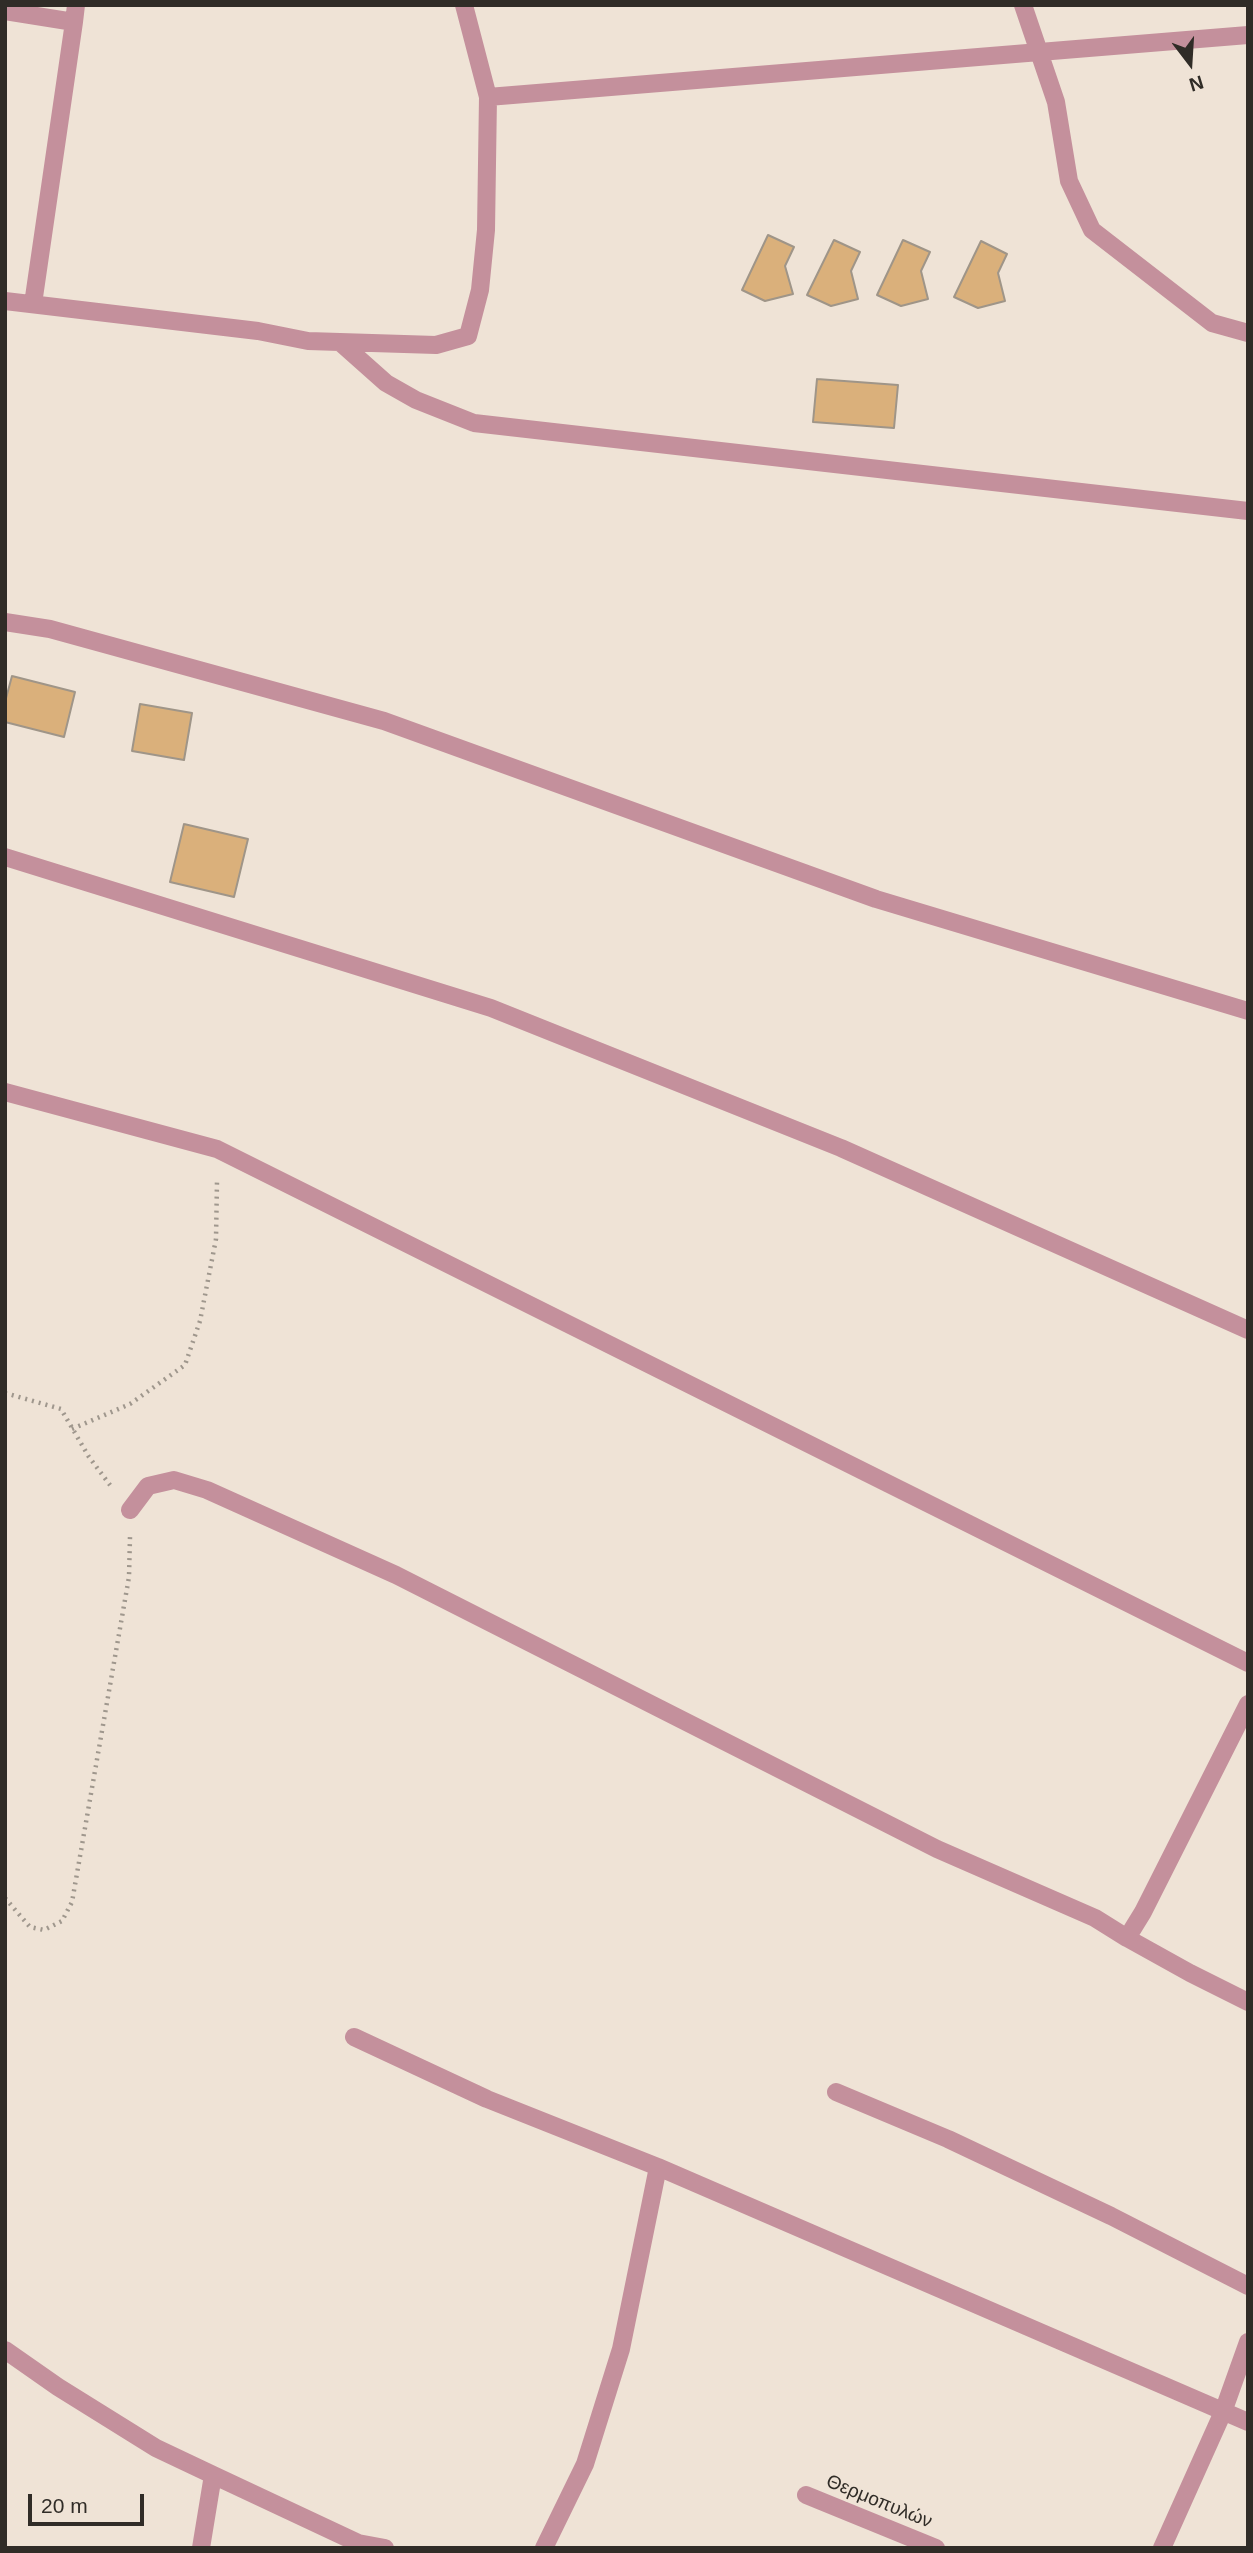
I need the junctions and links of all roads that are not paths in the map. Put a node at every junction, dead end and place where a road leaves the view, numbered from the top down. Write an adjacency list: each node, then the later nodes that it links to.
1 (464, 5): 7 (street)
2 (1023, 5): 6 (street)
3 (5, 12): 4 (street)
4 (75, 13): 9 (street)
5 (1248, 35): 6 (street)
6 (1039, 51): 7 (street); 10 (street)
7 (488, 97): 11 (street)
8 (5, 301): 9 (street)
9 (33, 304): 11 (street)
10 (1248, 333)
11 (341, 343): 12 (street)
12 (1248, 511)
13 (5, 622): 15 (street)
14 (5, 856): 17 (street)
15 (1248, 1011)
16 (5, 1092): 19 (street)
17 (1248, 1330)
18 (130, 1510): 21 (street)
19 (1248, 1663)
20 (1248, 1704): 21 (street)
21 (1127, 1938): 22 (street)
22 (1248, 2001)
23 (354, 2037): 25 (street)
24 (836, 2092): 26 (street)
25 (658, 2167): 29 (street); 35 (street)
26 (1248, 2286)
27 (1248, 2342): 29 (street)
28 (5, 2350): 31 (street)
29 (1223, 2412): 30 (street); 37 (street)
30 (1248, 2422)
31 (213, 2475): 33 (street); 34 (street)
32 (806, 2495): 36 (street, Θερμοπυλών)
33 (201, 2548)
34 (385, 2548)
35 (544, 2548)
36 (936, 2548)
37 (1162, 2548)

